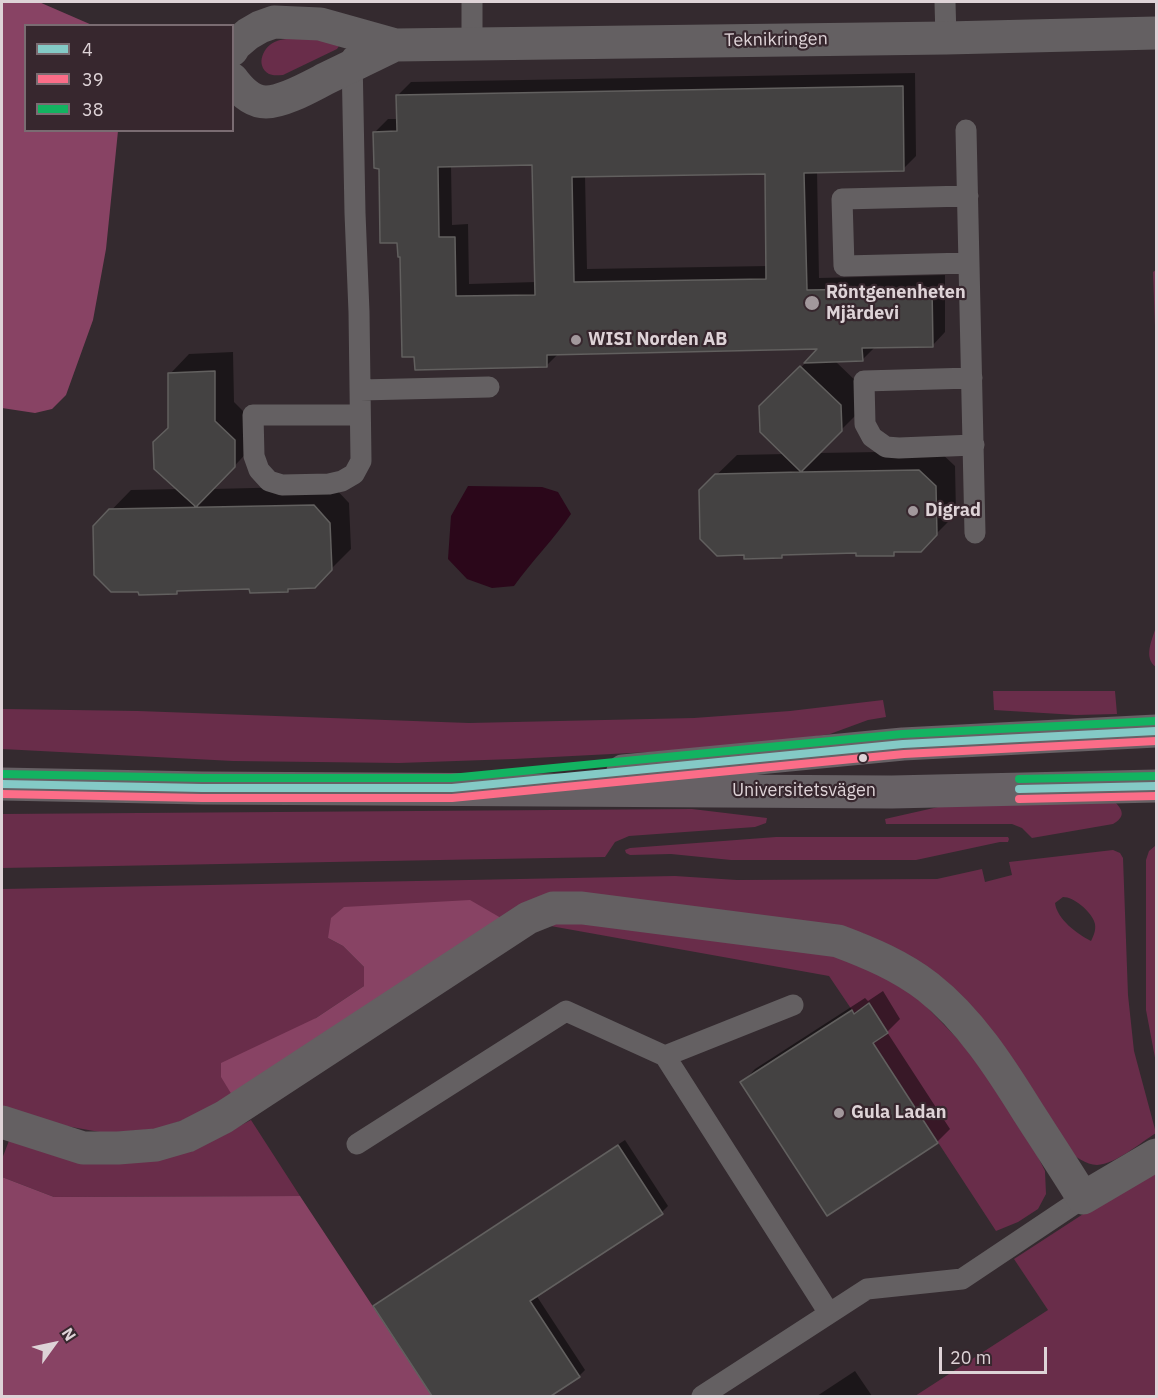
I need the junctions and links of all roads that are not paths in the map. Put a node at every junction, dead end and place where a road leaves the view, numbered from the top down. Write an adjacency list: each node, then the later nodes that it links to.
1 (472, 2): 6 (lane)
2 (945, 2): 5 (lane)
3 (352, 32): 7 (street, Teknikringen); 8 (street, Teknikringen); 9 (lane)
4 (1156, 33): 5 (street, Teknikringen)
5 (946, 38): 6 (street, Teknikringen)
6 (472, 44): 7 (street, Teknikringen)
7 (395, 45): 9 (street, Teknikringen)
8 (234, 47)
9 (351, 66): 10 (street, Teknikringen); 16 (lane)
10 (234, 82)
11 (966, 130): 12 (lane)
12 (968, 196): 13 (lane); 13 (lane)
13 (969, 263): 14 (lane)
14 (972, 378): 18 (lane); 18 (lane)
15 (489, 387): 16 (lane)
16 (360, 390): 17 (lane)
17 (360, 414): 17 (lane)
18 (974, 445): 19 (lane)
19 (975, 533)
20 (1156, 731): 23 (main road, Universitetsvägen)
21 (2, 784): 23 (main road, Universitetsvägen)
22 (1156, 786): 23 (main road, Universitetsvägen)
23 (452, 788)
24 (793, 1005): 25 (lane)
25 (665, 1056): 27 (lane); 30 (lane)
26 (2, 1122): 29 (street)
27 (357, 1144)
28 (1156, 1155): 29 (street)
29 (1083, 1198): 30 (lane)
30 (830, 1313): 31 (lane)
31 (702, 1396)

